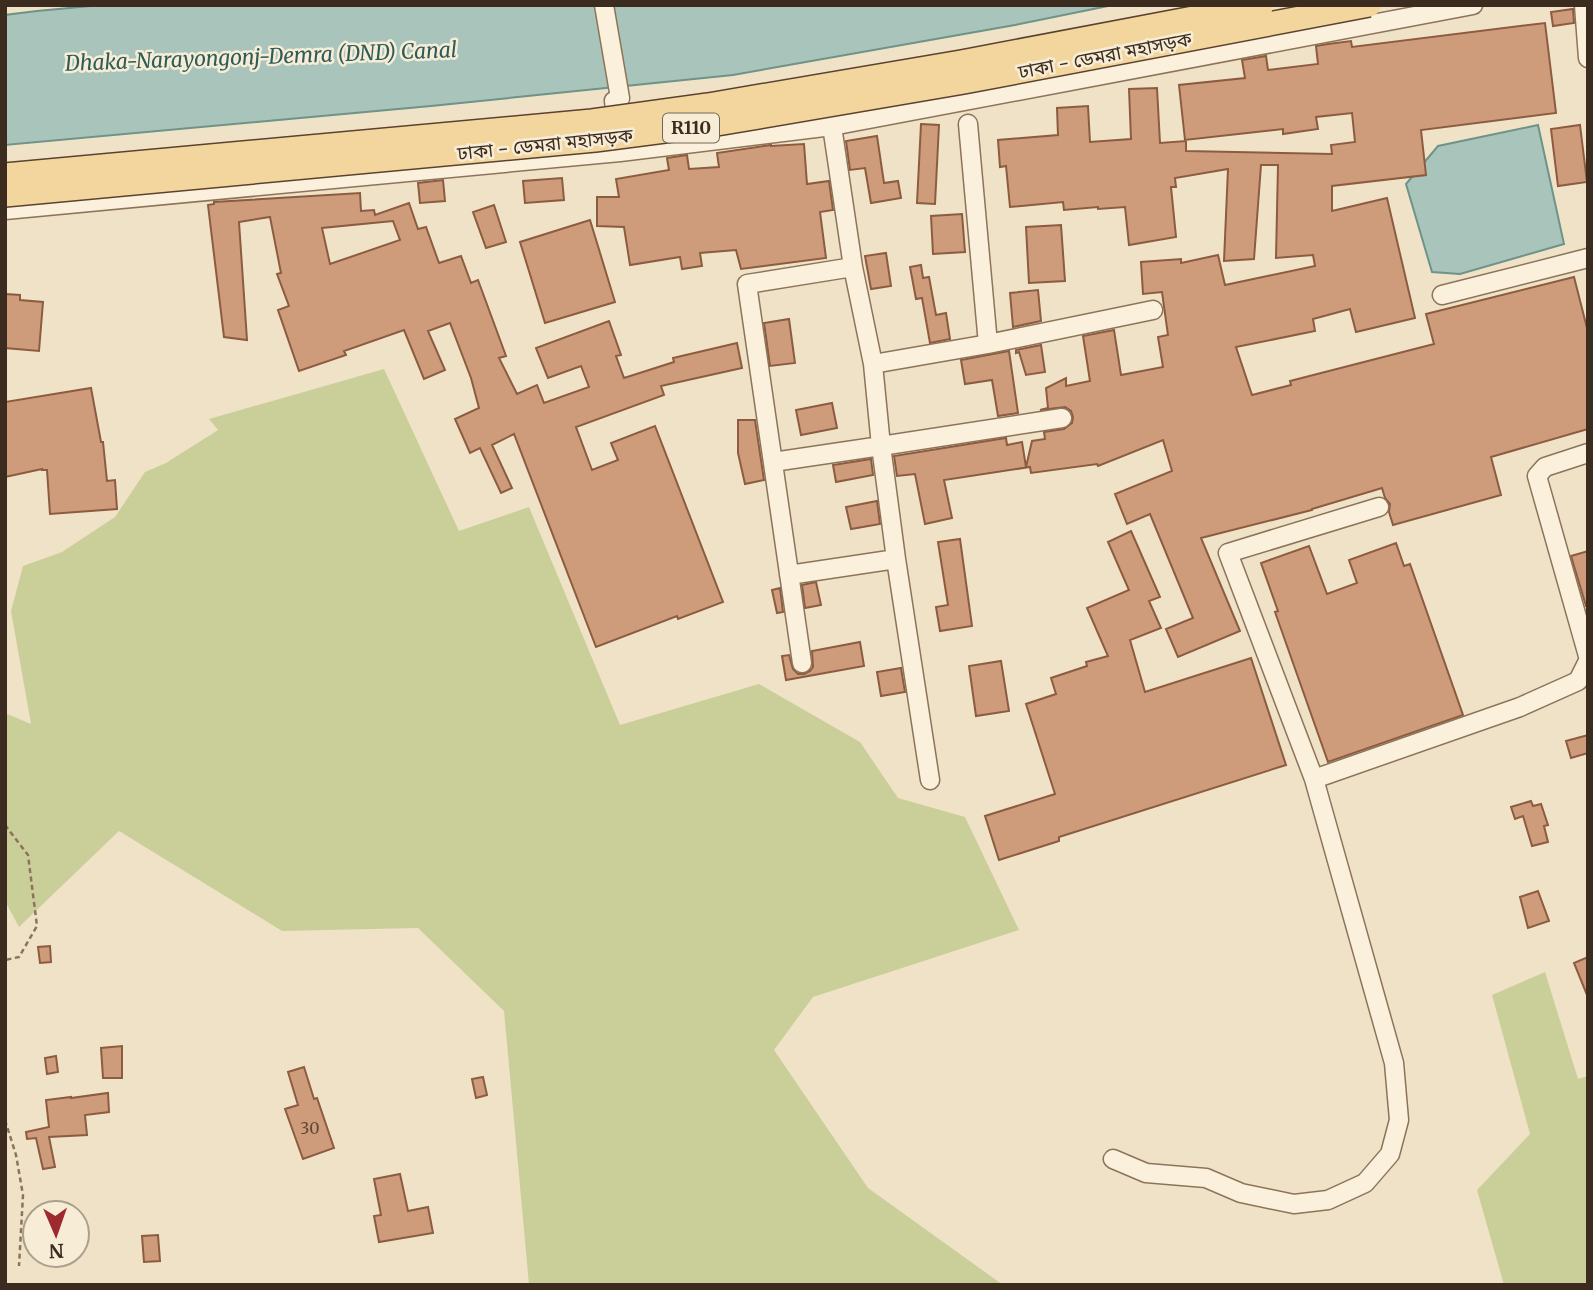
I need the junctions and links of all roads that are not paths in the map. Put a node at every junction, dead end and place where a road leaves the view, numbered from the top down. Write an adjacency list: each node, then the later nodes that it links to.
1 (604, 5): 9 (street)
2 (1262, 5): 10 (main road, ঢাকা - ডেমরা মহাসড়ক / R110, bridge)
3 (1369, 5): 11 (main road, ঢাকা - ডেমরা মহাসড়ক / R110, bridge)
4 (1473, 5): 8 (street)
5 (1584, 5): 6 (street)
6 (1588, 58)
7 (968, 124): 17 (street)
8 (832, 126): 9 (street); 14 (street)
9 (627, 151): 12 (street)
10 (5, 175)
11 (5, 195)
12 (5, 210)
13 (1588, 258): 15 (street)
14 (853, 267): 18 (street); 22 (street)
15 (1441, 295)
16 (1153, 310): 17 (street)
17 (988, 344): 18 (street)
18 (873, 363): 20 (street)
19 (1062, 418): 20 (street)
20 (881, 446): 22 (street); 24 (street)
21 (1588, 453): 26 (street)
22 (773, 462): 25 (street)
23 (1379, 507): 29 (street)
24 (897, 559): 25 (street); 30 (street)
25 (789, 575): 28 (street)
26 (1588, 656)
27 (1588, 661): 29 (street)
28 (802, 663)
29 (1314, 779): 31 (street)
30 (930, 780)
31 (1113, 1159)

